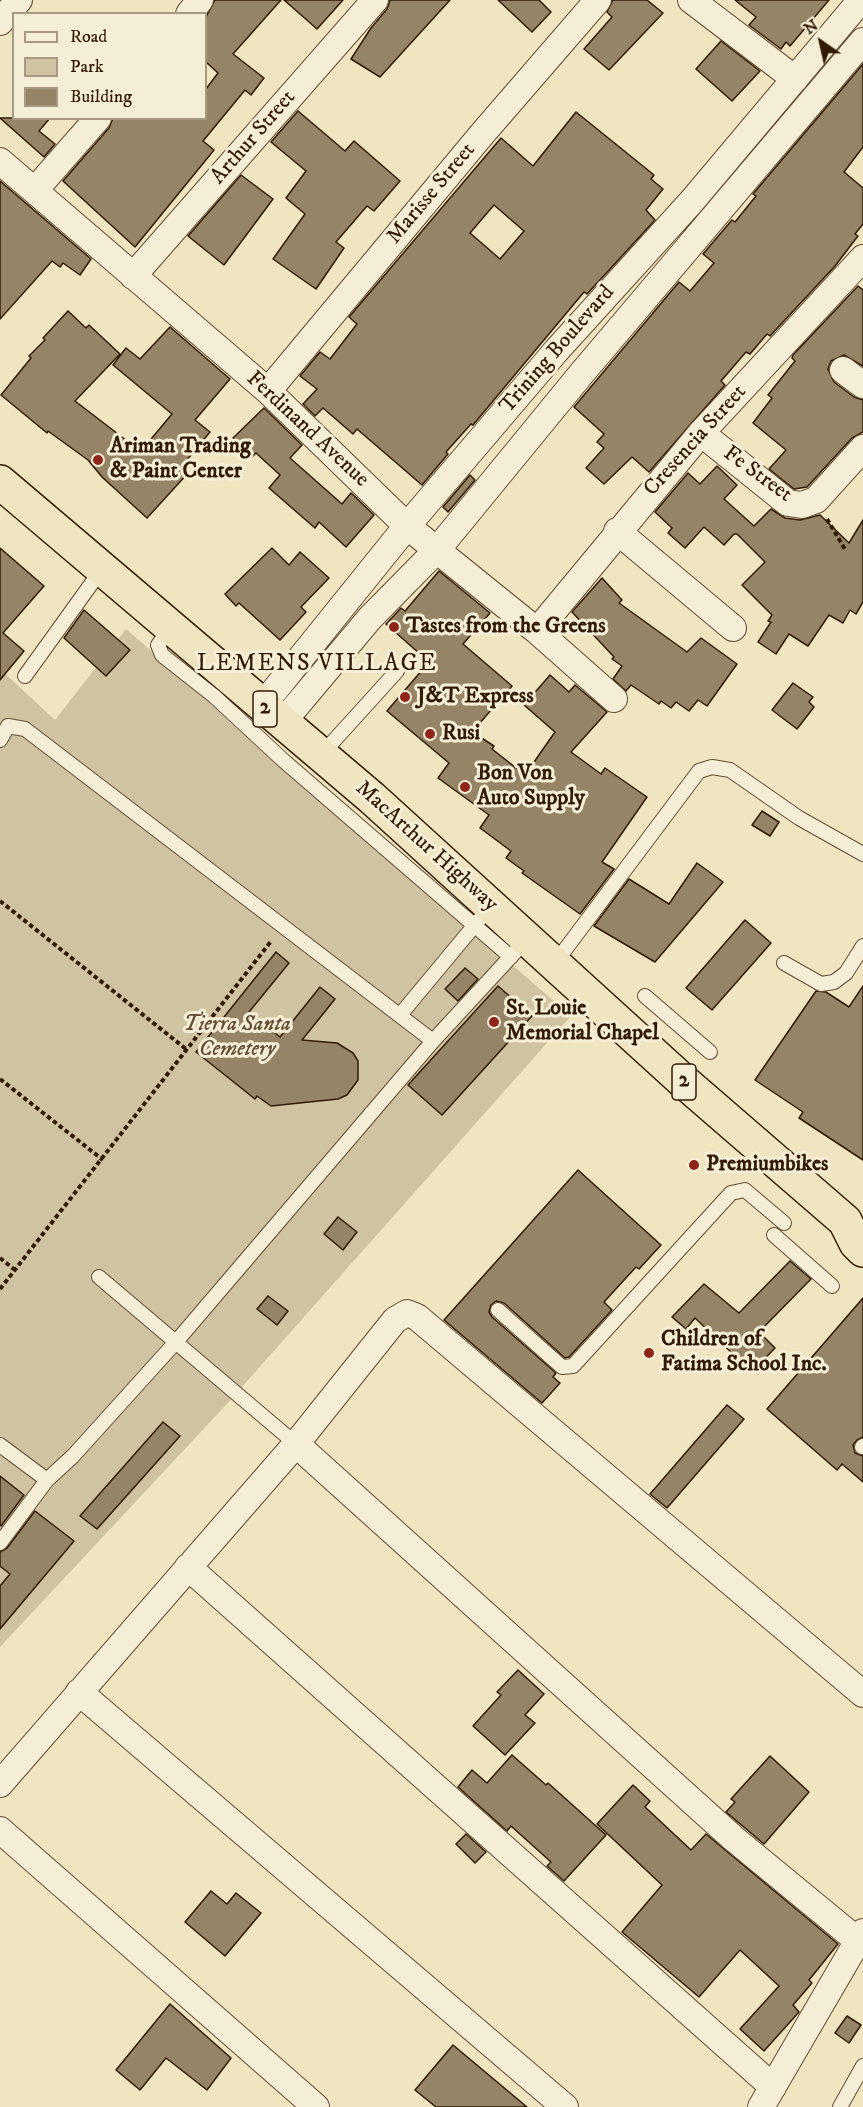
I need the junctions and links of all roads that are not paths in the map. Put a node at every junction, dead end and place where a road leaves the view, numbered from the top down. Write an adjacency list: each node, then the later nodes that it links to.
1 (19, 0): 8 (street)
2 (200, 0): 7 (street)
3 (375, 0): 18 (street, Arthur Street)
4 (598, 0): 21 (street, Marisse Street)
5 (691, 0): 10 (street)
6 (861, 0): 10 (street, Trining Boulevard)
7 (191, 12)
8 (0, 22)
9 (863, 41): 11 (street, Trining Boulevard)
10 (801, 71): 11 (street); 15 (street, Trining Boulevard)
11 (829, 81): 16 (street, Trining Boulevard)
12 (96, 120): 14 (street)
13 (0, 160): 14 (street, Ferdinand Avenue)
14 (35, 190): 18 (street, Ferdinand Avenue)
15 (692, 201): 16 (street); 19 (street, Trining Boulevard)
16 (714, 216): 20 (street, Trining Boulevard)
17 (863, 258): 22 (street, Cresencia Street)
18 (133, 276): 21 (street, Ferdinand Avenue)
19 (556, 351): 20 (street); 25 (street, Trining Boulevard)
20 (582, 373): 27 (street, Trining Boulevard)
21 (268, 391): 25 (street, Ferdinand Avenue)
22 (702, 434): 23 (street, Fe Street); 26 (street, Cresencia Street)
23 (863, 448)
24 (0, 482): 28 (highway, MacArthur Highway / 2)
25 (407, 526): 27 (street, Ferdinand Avenue); 34 (street, Trining Boulevard)
26 (617, 531): 29 (street); 30 (street, Cresencia Street)
27 (437, 550): 30 (street, Ferdinand Avenue); 34 (street, Trining Boulevard)
28 (103, 568): 32 (lane); 34 (highway, MacArthur Highway / 2)
29 (733, 628)
30 (537, 631): 33 (street, Ferdinand Avenue)
31 (397, 671): 34 (lane)
32 (25, 676)
33 (614, 699)
34 (282, 733): 37 (highway, MacArthur Highway / 2)
35 (0, 740): 43 (lane)
36 (863, 854): 40 (lane)
37 (483, 915): 39 (highway, MacArthur Highway / 2); 43 (lane)
38 (863, 946): 41 (lane)
39 (519, 948): 40 (highway, MacArthur Highway / 2); 44 (lane)
40 (555, 963): 46 (highway, MacArthur Highway / 2)
41 (784, 963)
42 (645, 996): 45 (lane)
43 (399, 1015): 44 (lane)
44 (433, 1041): 53 (lane)
45 (710, 1052)
46 (854, 1222): 49 (highway, MacArthur Highway / 2)
47 (784, 1223): 52 (lane)
48 (774, 1235): 51 (lane)
49 (863, 1250)
50 (99, 1277): 53 (lane)
51 (832, 1286)
52 (498, 1310)
53 (175, 1343): 54 (lane); 56 (lane)
54 (296, 1444): 58 (street); 60 (street); 63 (street)
55 (0, 1445): 56 (lane)
56 (46, 1480): 57 (lane)
57 (0, 1543)
58 (188, 1567): 59 (street); 65 (street)
59 (79, 1692): 61 (street); 67 (street)
60 (863, 1695)
61 (0, 1784)
62 (0, 1830): 66 (street)
63 (861, 1939): 65 (street)
64 (863, 2066): 68 (lane)
65 (767, 2097)
66 (316, 2107)
67 (565, 2107)
68 (840, 2107)

